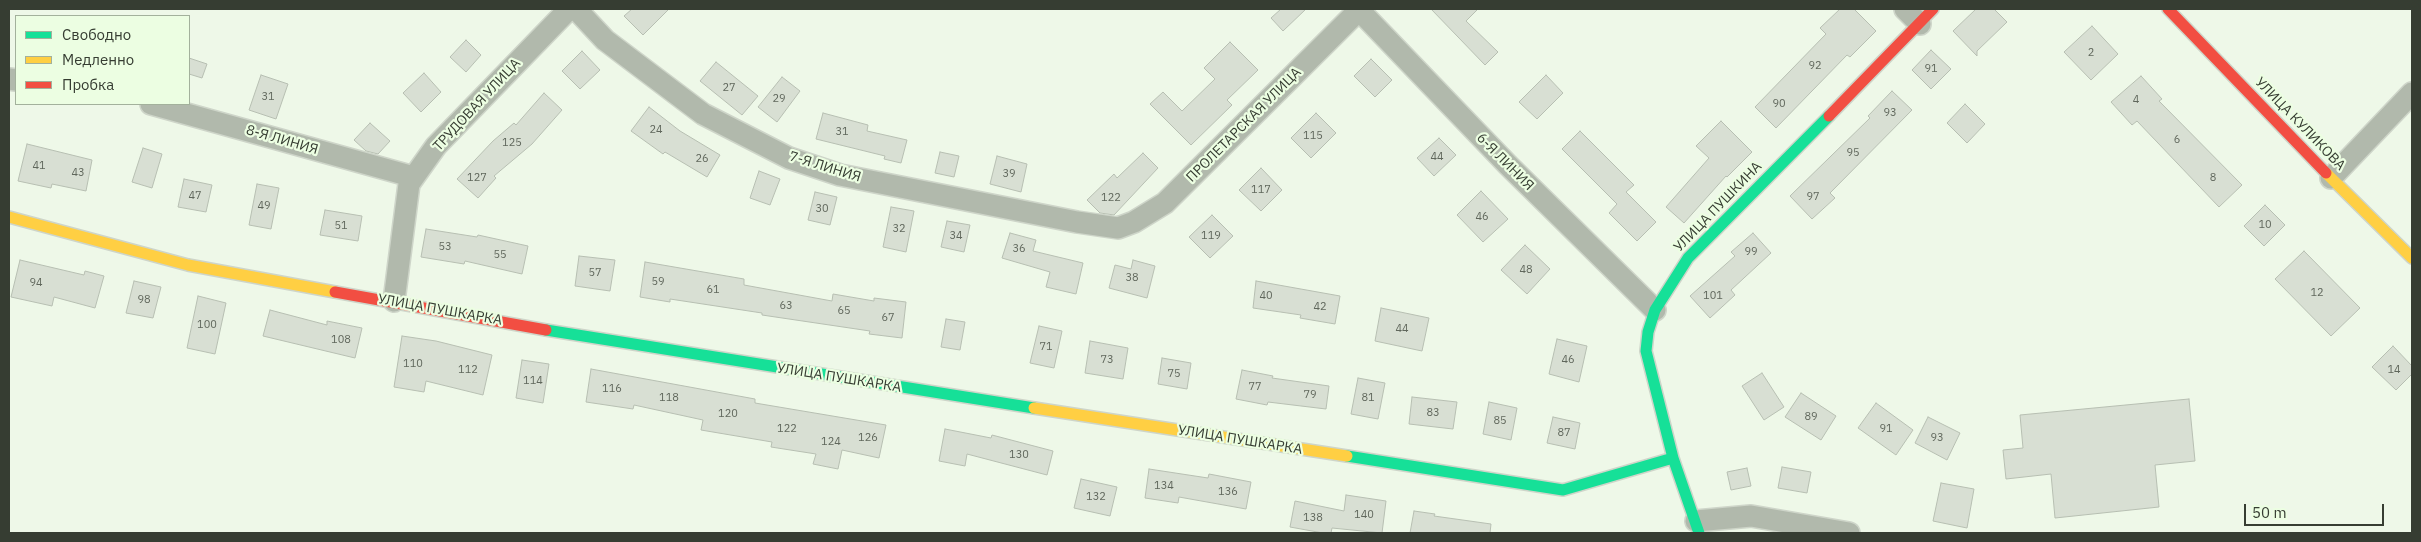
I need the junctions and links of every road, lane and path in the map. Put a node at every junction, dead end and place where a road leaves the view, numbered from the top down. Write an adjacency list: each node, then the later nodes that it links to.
1 (569, 9): 9 (street, ТРУДОВАЯ УЛИЦА)
2 (576, 9): 12 (street, 7-Я ЛИНИЯ)
3 (1359, 9): 12 (street, ПРОЛЕТАРСКАЯ УЛИЦА); 15 (street, 6-Я ЛИНИЯ)
4 (1905, 9): 6 (street)
5 (2168, 9): 10 (street, УЛИЦА КУЛИКОВА)
6 (1926, 16): 15 (street, УЛИЦА ПУШКИНА)
7 (2412, 93): 10 (street)
8 (155, 105): 9 (street, 8-Я ЛИНИЯ)
9 (414, 177): 14 (street, ТРУДОВАЯ УЛИЦА)
10 (2331, 178): 13 (street, УЛИЦА КУЛИКОВА)
11 (9, 217): 14 (street, УЛИЦА ПУШКАРКА)
12 (1118, 228)
13 (2412, 258)
14 (394, 301): 16 (street, УЛИЦА ПУШКАРКА)
15 (1655, 310): 16 (street, УЛИЦА ПУШКИНА)
16 (1673, 458): 17 (street, УЛИЦА ПУШКИНА)
17 (1698, 527): 18 (street)
18 (1849, 533)

